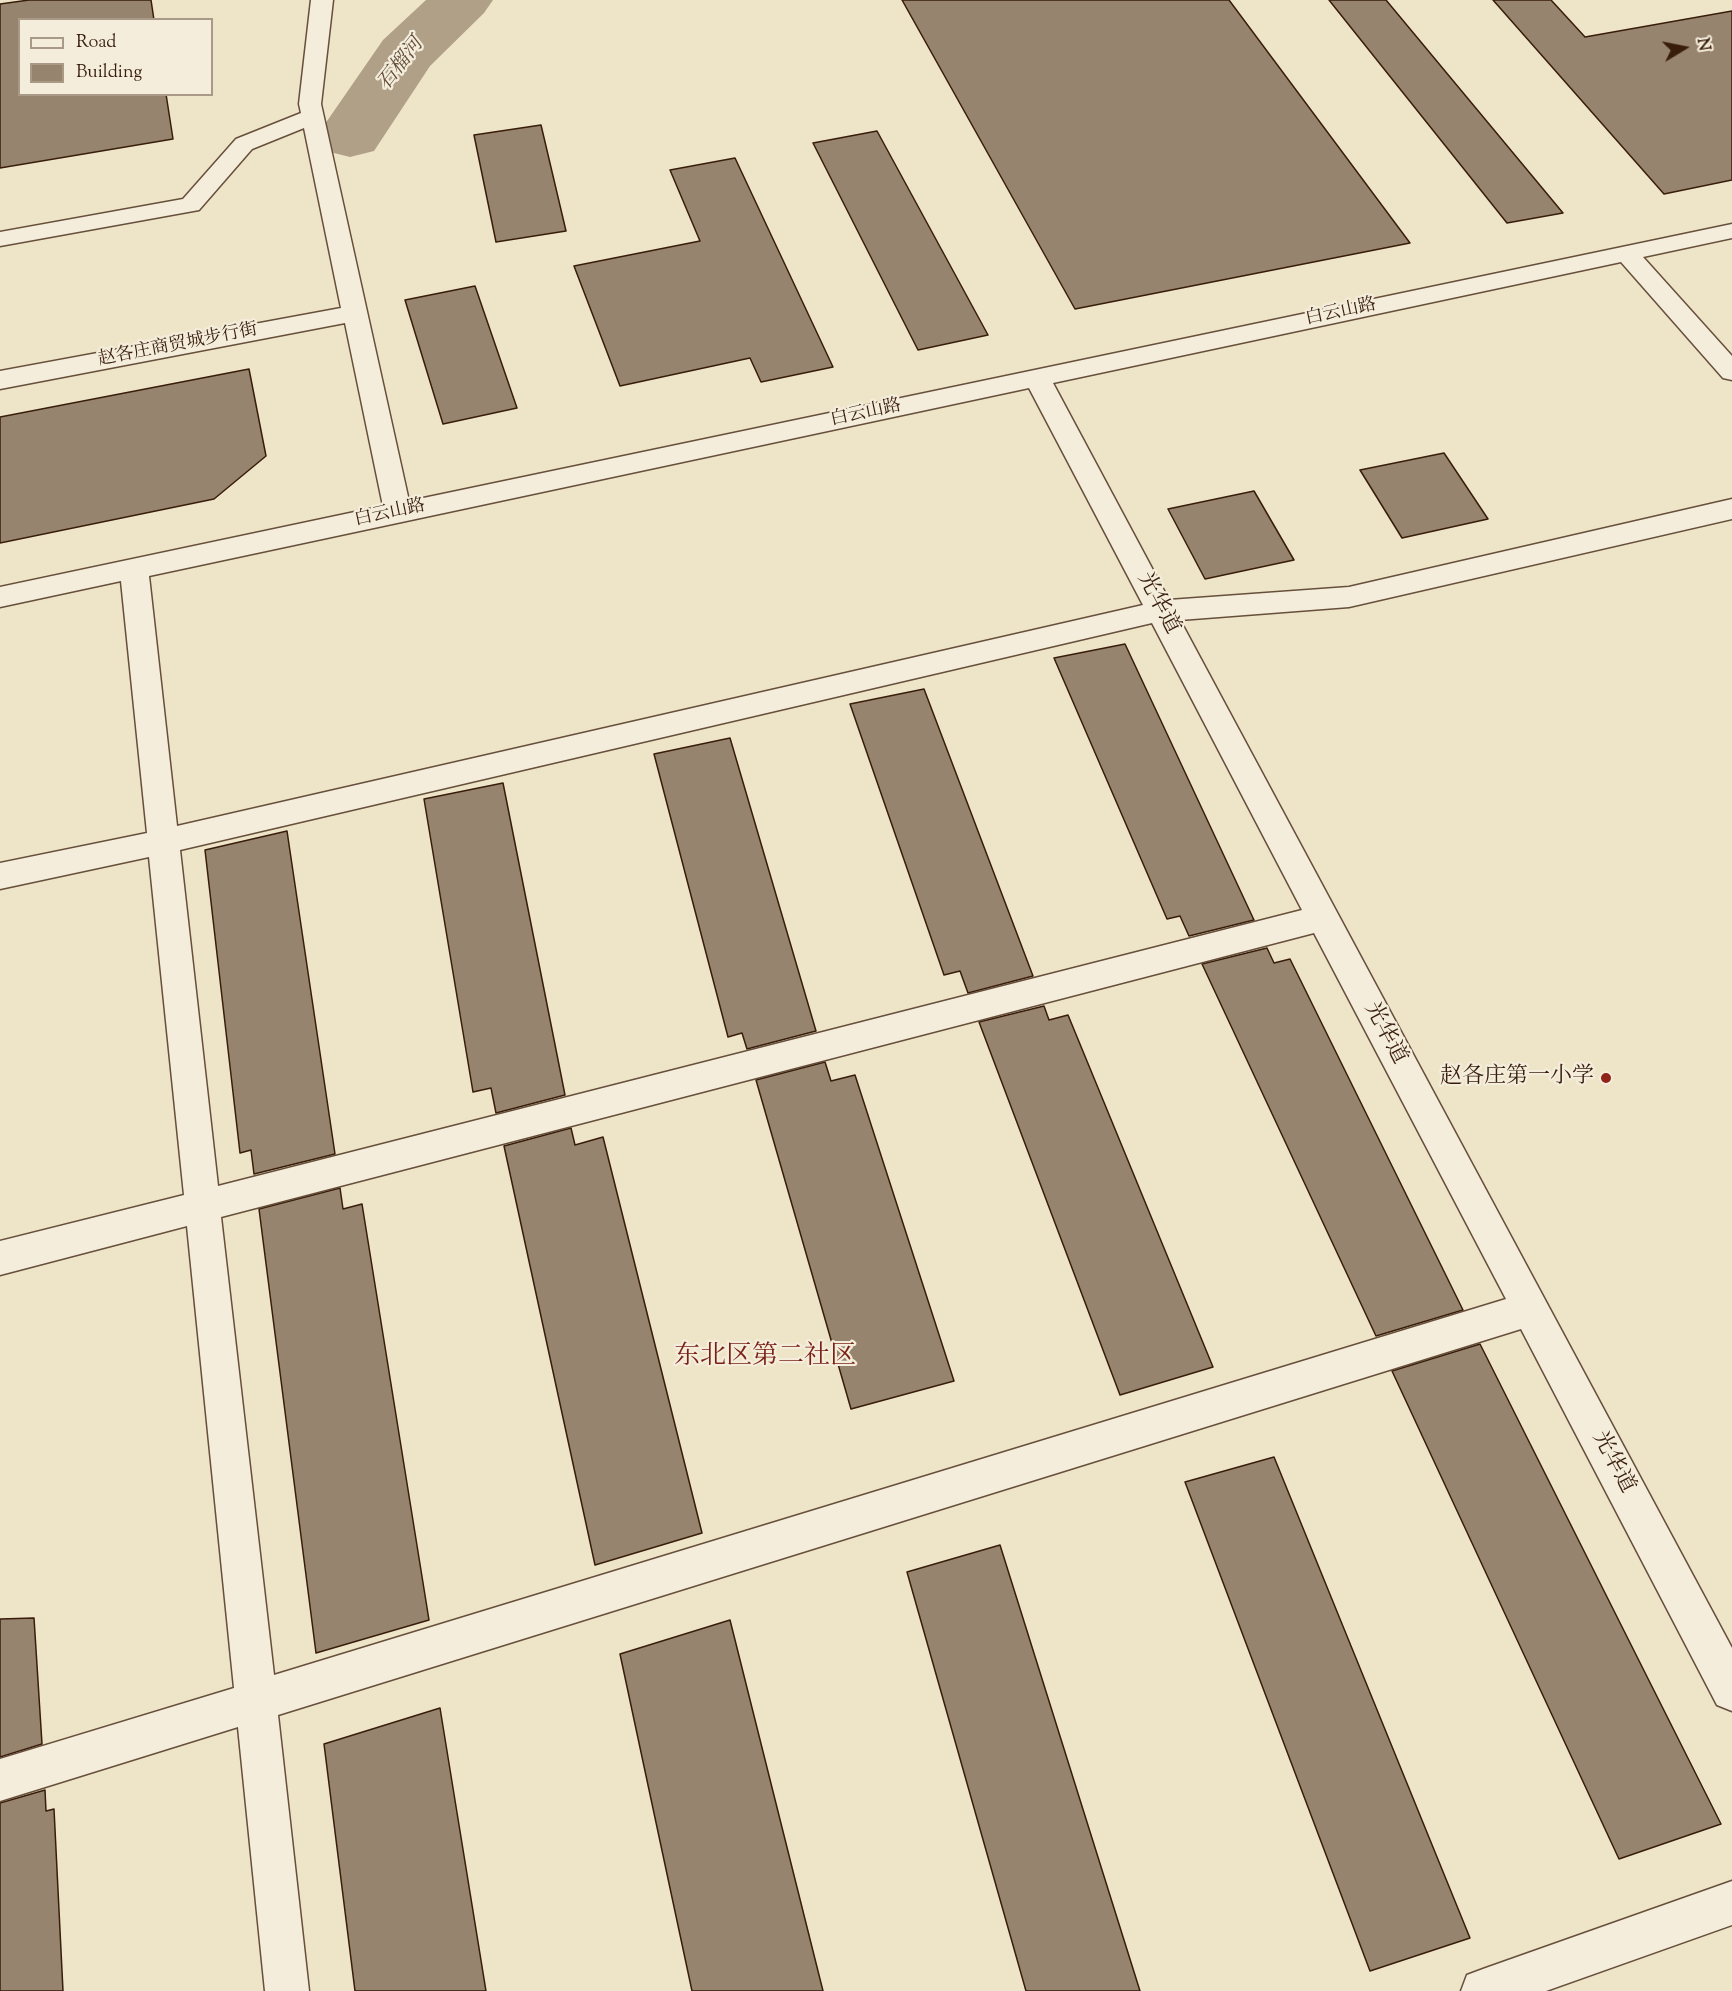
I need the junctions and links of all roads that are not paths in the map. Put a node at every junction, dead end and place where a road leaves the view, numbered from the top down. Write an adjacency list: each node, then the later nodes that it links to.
1 (322, 0): 2 (street)
2 (313, 116): 4 (street); 6 (street)
3 (1732, 231): 5 (street, 白云山路)
4 (0, 239)
5 (1626, 253): 7 (street); 8 (street, 白云山路)
6 (356, 313): 9 (street, 赵各庄商贸城步行街); 11 (street)
7 (1732, 372)
8 (1037, 378): 11 (street, 白云山路); 14 (street, 光华道)
9 (0, 380)
10 (1732, 509): 14 (street)
11 (398, 513): 12 (street, 白云山路)
12 (134, 570): 13 (street, 白云山路); 15 (street)
13 (0, 597)
14 (1161, 611): 15 (street); 17 (street, 光华道)
15 (162, 842): 16 (street); 18 (street)
16 (0, 876)
17 (1323, 918): 18 (street); 20 (street, 光华道)
18 (203, 1206): 19 (street); 22 (street)
19 (0, 1258)
20 (1531, 1310): 21 (street, 光华道); 22 (street)
21 (1732, 1690)
22 (256, 1701): 23 (street); 25 (street)
23 (0, 1780)
24 (1732, 1903): 26 (street)
25 (287, 1991)
26 (1483, 1991)

